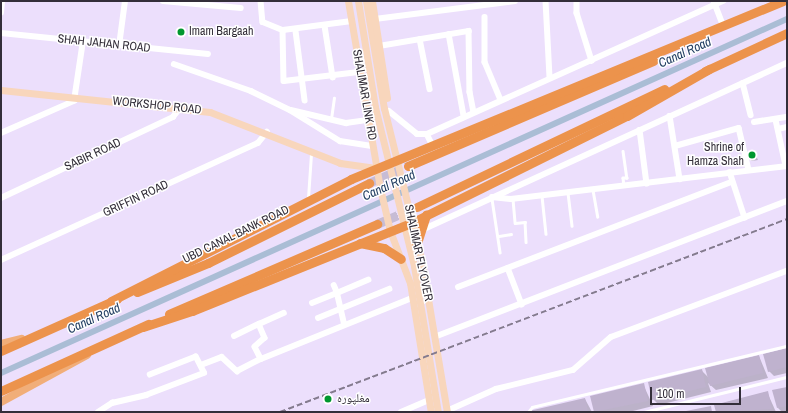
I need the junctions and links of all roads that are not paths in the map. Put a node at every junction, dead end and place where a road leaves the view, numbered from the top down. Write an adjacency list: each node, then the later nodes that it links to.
1 (2, 1): 18 (street)
2 (125, 1): 32 (street)
3 (163, 1): 16 (street)
4 (261, 1): 24 (street)
5 (348, 1): 21 (main road, SHALIMAR LINK RD)
6 (358, 1): 147 (main road, SHALIMAR FLYOVER)
7 (366, 1): 143 (main road, SHALIMAR FLYOVER)
8 (372, 1): 20 (main road, SHALIMAR LINK RD)
9 (515, 1): 14 (street)
10 (546, 1): 41 (street)
11 (577, 1): 35 (street)
12 (723, 1): 15 (street)
13 (783, 1): 23 (highway)
14 (501, 2): 20 (street)
15 (714, 3): 23 (street); 35 (street)
16 (233, 4): 17 (street)
17 (240, 8)
18 (1, 13)
19 (485, 17): 49 (street)
20 (375, 19): 33 (main road, SHALIMAR LINK RD)
21 (351, 21): 22 (street); 39 (main road, SHALIMAR LINK RD)
22 (325, 26): 25 (street); 40 (street)
23 (724, 27): 29 (highway)
24 (283, 30): 25 (street); 42 (street)
25 (296, 31): 42 (street)
26 (1, 33): 31 (street, SHAH JAHAN ROAD)
27 (787, 33): 38 (highway)
28 (449, 34): 30 (street); 53 (street); 55 (street)
29 (708, 34): 68 (highway); 74 (highway)
30 (420, 39): 33 (street); 44 (street)
31 (83, 41): 32 (street, SHAH JAHAN ROAD); 46 (street)
32 (119, 46): 34 (street, SHAH JAHAN ROAD)
33 (379, 46): 52 (main road, SHALIMAR LINK RD)
34 (208, 54)
35 (592, 61): 41 (street)
36 (787, 62): 43 (street)
37 (174, 64): 51 (street)
38 (709, 69): 92 (highway); 93 (highway)
39 (360, 72): 40 (street); 59 (main road, SHALIMAR LINK RD)
40 (333, 76): 42 (street)
41 (550, 78): 49 (street)
42 (304, 81): 48 (street)
43 (743, 83): 54 (street); 56 (street)
44 (430, 89)
45 (1, 90): 46 (main road, WORKSHOP ROAD)
46 (76, 97): 50 (main road, WORKSHOP ROAD); 66 (street)
47 (334, 98): 58 (lane)
48 (305, 100)
49 (501, 100): 53 (street)
50 (180, 108): 65 (main road, WORKSHOP ROAD); 88 (street, SABIR ROAD)
51 (290, 110): 58 (street); 69 (street)
52 (388, 111): 67 (street); 73 (main road, SHALIMAR LINK RD)
53 (474, 112): 55 (street)
54 (751, 115)
55 (464, 116): 67 (street)
56 (670, 116): 64 (street); 70 (street)
57 (786, 117): 60 (street)
58 (331, 119): 59 (street)
59 (368, 120): 69 (main road, SHALIMAR LINK RD)
60 (776, 120): 61 (street); 63 (street)
61 (754, 122)
62 (787, 127): 63 (street)
63 (778, 129): 75 (street)
64 (640, 130): 82 (street); 87 (street)
65 (267, 132): 72 (main road, WORKSHOP ROAD); 109 (street, GRIFFIN ROAD)
66 (1, 134)
67 (427, 134): 68 (street)
68 (432, 144): 73 (highway)
69 (372, 146): 76 (main road, SHALIMAR LINK RD)
70 (675, 146): 77 (street); 79 (street)
71 (623, 151): 83 (lane)
72 (312, 152): 76 (main road, WORKSHOP ROAD); 90 (lane)
73 (397, 159): 76 (highway); 92 (main road, SHALIMAR LINK RD)
74 (408, 166)
75 (787, 166): 77 (street)
76 (376, 168): 90 (highway); 100 (main road, SHALIMAR LINK RD)
77 (749, 170): 78 (street)
78 (730, 172): 79 (street); 80 (street)
79 (680, 179): 82 (street)
80 (732, 182): 95 (street); 110 (street)
81 (369, 183): 118 (highway, UBD CANAL BANK ROAD)
82 (646, 184): 83 (street)
83 (624, 186): 84 (street)
84 (593, 190): 85 (street); 94 (lane)
85 (568, 192): 86 (street); 98 (lane)
86 (542, 195): 89 (street); 102 (lane)
87 (491, 197): 89 (street); 99 (street); 103 (lane)
88 (1, 198)
89 (513, 199): 104 (lane)
90 (308, 201): 118 (highway)
91 (787, 201): 95 (street)
92 (412, 207): 96 (main road, SHALIMAR LINK RD)
93 (426, 215): 96 (highway); 99 (highway)
94 (598, 217)
95 (744, 218): 120 (street)
96 (411, 223): 100 (highway); 106 (main road, SHALIMAR LINK RD)
97 (377, 224): 126 (highway)
98 (572, 226)
99 (422, 230): 106 (highway)
100 (390, 231): 105 (highway); 108 (main road, SHALIMAR LINK RD)
101 (511, 234): 103 (lane)
102 (546, 234)
103 (498, 236): 107 (lane)
104 (526, 242)
105 (360, 243): 108 (highway); 126 (highway)
106 (416, 246): 129 (main road, SHALIMAR LINK RD)
107 (500, 252)
108 (401, 259): 117 (main road, SHALIMAR LINK RD)
109 (1, 260)
110 (508, 268): 114 (street); 120 (street)
111 (787, 271): 143 (street)
112 (368, 280): 116 (street)
113 (334, 286): 116 (street)
114 (458, 287)
115 (389, 290): 121 (street)
116 (337, 293): 119 (street); 121 (street)
117 (412, 298): 125 (street); 135 (main road, SHALIMAR LINK RD)
118 (111, 301): 127 (highway)
119 (312, 303)
120 (522, 304): 129 (street)
121 (339, 311): 123 (street); 125 (street)
122 (284, 313): 124 (street)
123 (318, 318)
124 (259, 324): 128 (street); 136 (street)
125 (344, 324): 136 (street)
126 (143, 327): 132 (highway)
127 (34, 335): 130 (main road); 134 (highway)
128 (234, 336)
129 (437, 336): 133 (main road, SHALIMAR LINK RD)
130 (1, 344)
131 (787, 346): 148 (lane)
132 (98, 347): 140 (highway); 142 (main road)
133 (440, 350): 135 (main road); 143 (main road, SHALIMAR LINK RD)
134 (1, 351)
135 (421, 355): 141 (main road, SHALIMAR LINK RD)
136 (261, 360): 137 (street)
137 (201, 365): 138 (street); 144 (street)
138 (150, 375)
139 (787, 377): 149 (lane)
140 (1, 391)
141 (429, 400): 145 (street); 146 (main road, SHALIMAR LINK RD)
142 (1, 402)
143 (448, 411)
144 (98, 412)
145 (401, 412)
146 (431, 412)
147 (438, 412)
148 (528, 412)
149 (644, 412)

